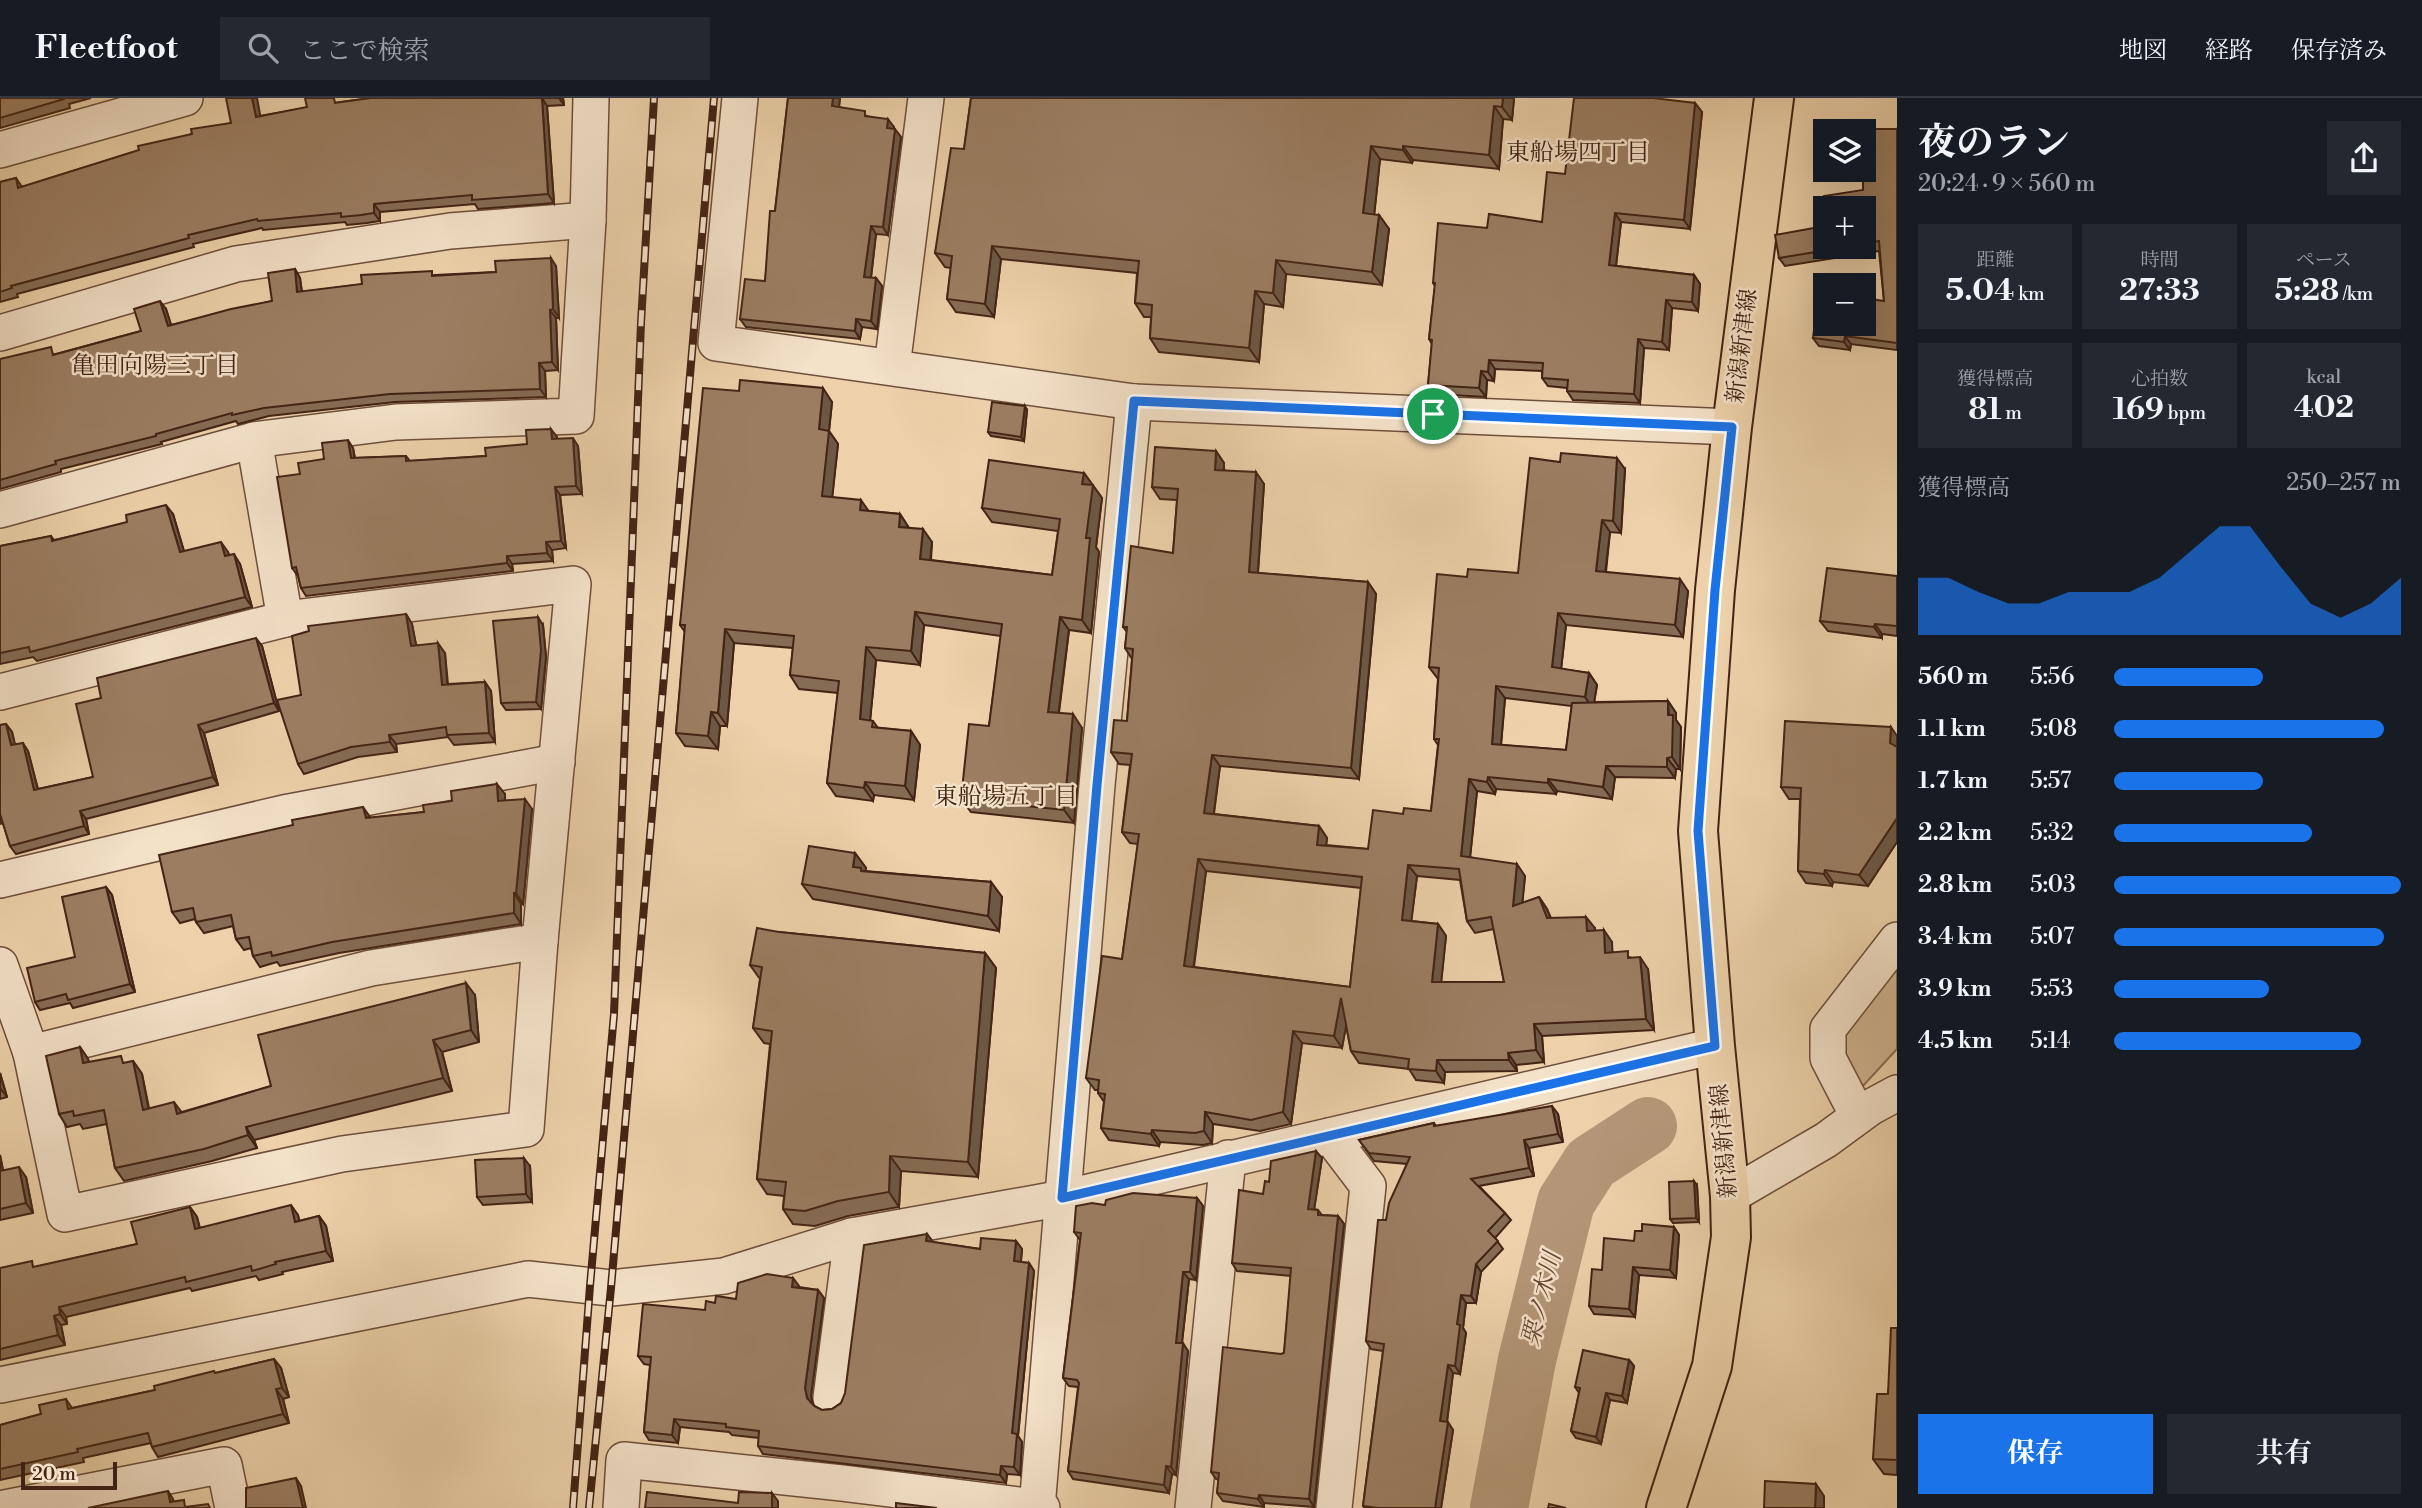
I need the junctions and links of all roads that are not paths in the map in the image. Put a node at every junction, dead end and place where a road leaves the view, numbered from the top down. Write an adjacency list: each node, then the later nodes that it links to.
1 (185, 98): 6 (street)
2 (591, 98): 7 (street)
3 (740, 98): 9 (street)
4 (926, 98): 9 (street)
5 (1774, 98): 11 (main road, 新潟新津線)
6 (0, 150)
7 (588, 219): 8 (street); 12 (street)
8 (0, 333)
9 (892, 367): 10 (street)
10 (1134, 401): 11 (street); 28 (street)
11 (1732, 427): 21 (main road, 新潟新津線)
12 (254, 440): 13 (street); 14 (street)
13 (0, 510)
14 (285, 619): 15 (street); 16 (street)
15 (0, 692)
16 (557, 762): 17 (street); 19 (street)
17 (0, 880)
18 (1897, 940): 24 (street)
19 (540, 941): 22 (street); 22 (street)
20 (0, 965): 22 (street)
21 (1715, 1046): 25 (street); 27 (main road, 新潟新津線)
22 (31, 1052)
23 (1897, 1093): 24 (street)
24 (1858, 1116): 27 (street)
25 (1330, 1136): 26 (street); 38 (street)
26 (1228, 1158): 28 (street); 37 (street)
27 (1730, 1196): 39 (main road, 新潟新津線)
28 (1062, 1198): 29 (street); 36 (street)
29 (852, 1236): 30 (street); 31 (street)
30 (0, 1385)
31 (831, 1398)
32 (841, 1495): 35 (street); 36 (street)
33 (22, 1506): 34 (street)
34 (233, 1508)
35 (621, 1508)
36 (1039, 1508)
37 (1193, 1508)
38 (1334, 1508)
39 (1666, 1508)

